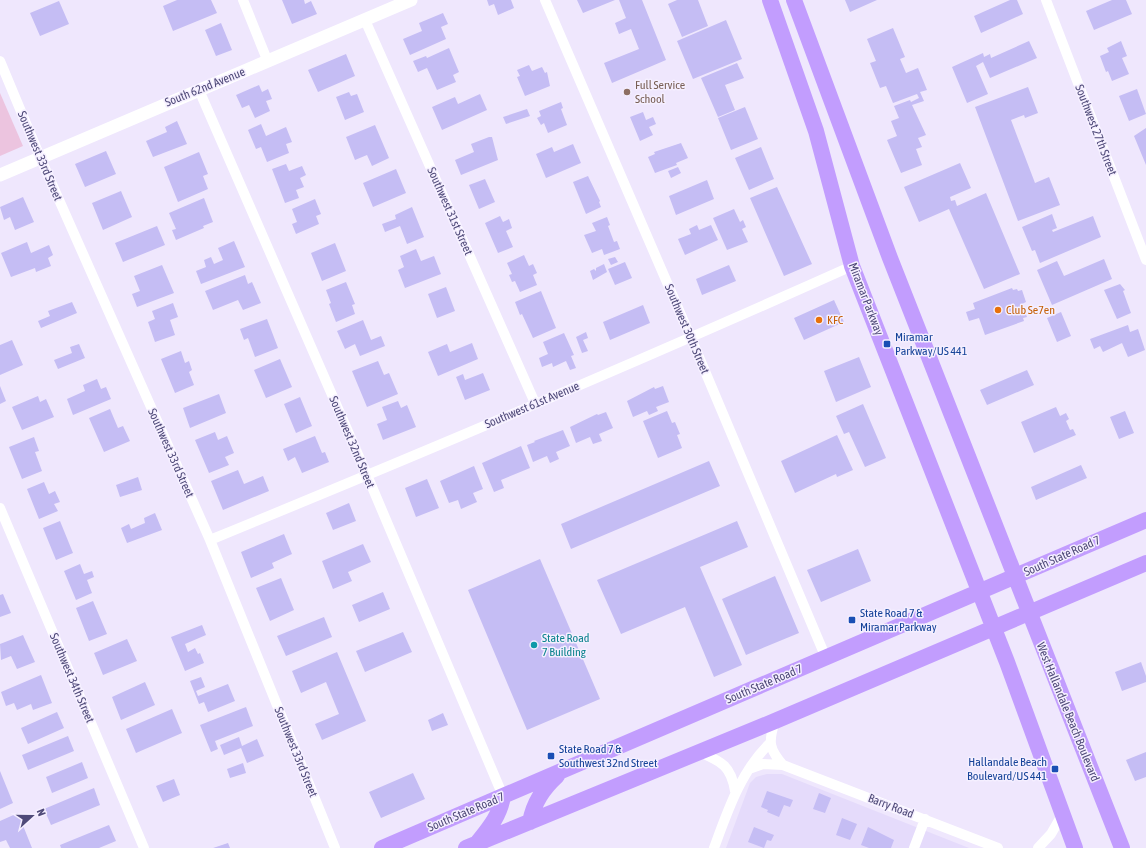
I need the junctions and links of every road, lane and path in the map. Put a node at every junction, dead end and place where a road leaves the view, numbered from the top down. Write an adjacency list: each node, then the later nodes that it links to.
1 (242, 0): 9 (street)
2 (411, 0): 7 (street, South 62nd Avenue)
3 (545, 0): 15 (street, Southwest 30th Street)
4 (770, 0): 14 (main road, Miramar Parkway)
5 (794, 0): 22 (main road)
6 (1046, 0): 13 (street, Southwest 27th Street)
7 (364, 20): 9 (street, South 62nd Avenue); 16 (street, Southwest 31st Street)
8 (0, 61): 11 (street, Southwest 33rd Street)
9 (268, 62): 10 (street, South 62nd Avenue)
10 (199, 90): 11 (street, South 62nd Avenue); 17 (street, Southwest 32nd Street)
11 (40, 157): 12 (street, South 62nd Avenue); 20 (street, Southwest 33rd Street)
12 (0, 175)
13 (1146, 260)
14 (852, 266): 15 (street, Southwest 61st Avenue); 23 (main road, Miramar Parkway)
15 (691, 338): 16 (street, Southwest 61st Avenue); 26 (street, Southwest 30th Street)
16 (535, 403): 17 (street, Southwest 61st Avenue)
17 (367, 475): 20 (street, Southwest 61st Avenue); 34 (street, Southwest 32nd Street)
18 (0, 508): 39 (street, Southwest 34th Street)
19 (1146, 520): 22 (main road, South State Road 7)
20 (210, 540): 40 (street, Southwest 33rd Street)
21 (1146, 562): 24 (main road)
22 (1014, 577): 23 (main road, South State Road 7); 24 (main road, West Hallandale Beach Boulevard)
23 (979, 592): 25 (main road); 26 (main road, South State Road 7)
24 (1028, 613): 25 (main road); 47 (main road, West Hallandale Beach Boulevard)
25 (993, 628): 27 (main road); 35 (main road)
26 (826, 658): 31 (main road, South State Road 7)
27 (775, 721): 28 (street); 29 (main road)
28 (770, 743): 30 (street); 32 (street)
29 (700, 752): 33 (street); 37 (main road)
30 (783, 765): 32 (street, Barry Road); 36 (street, Barry Road)
31 (563, 770): 34 (main road, South State Road 7); 37 (main road)
32 (749, 770): 33 (street)
33 (735, 791): 42 (street)
34 (503, 796): 38 (main road); 41 (main road, South State Road 7)
35 (1062, 815): 45 (street); 46 (main road)
36 (925, 820): 43 (street); 44 (street, Barry Road)
37 (530, 822): 38 (main road)
38 (472, 846)
39 (144, 848)
40 (336, 848)
41 (382, 848)
42 (714, 848)
43 (914, 848)
44 (998, 848)
45 (1038, 848)
46 (1075, 848)
47 (1122, 848)

